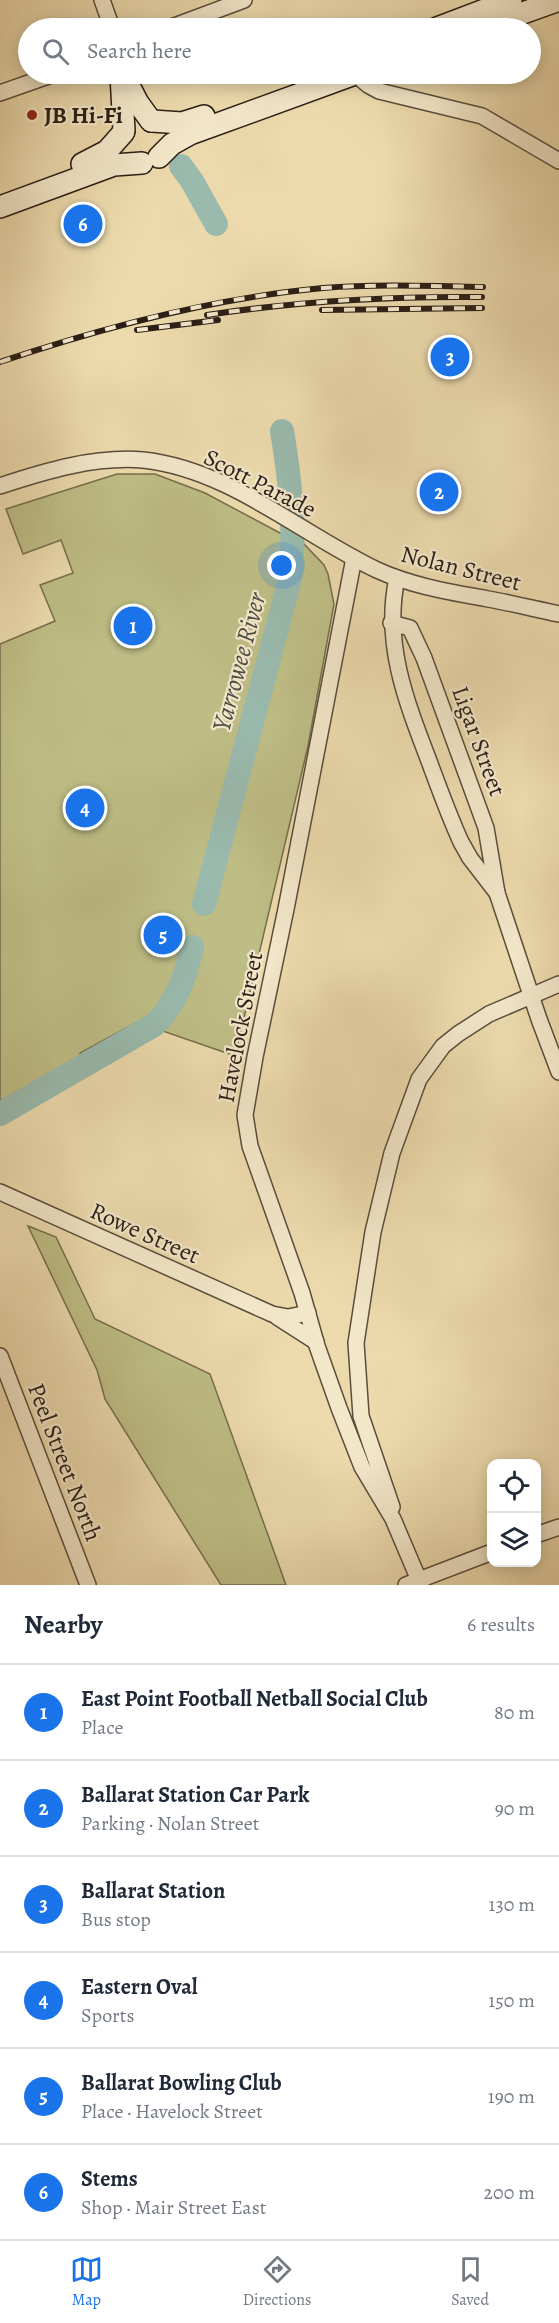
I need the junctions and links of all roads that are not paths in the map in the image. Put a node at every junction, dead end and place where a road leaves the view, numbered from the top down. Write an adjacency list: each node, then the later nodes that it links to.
1 (102, 0): 6 (street)
2 (244, 0): 7 (street)
3 (511, 0): 5 (main road)
4 (558, 0): 5 (main road)
5 (481, 17)
6 (108, 18)
7 (196, 18)
8 (26, 84): 14 (street)
9 (122, 84): 16 (main road)
10 (127, 84): 15 (main road)
11 (291, 84): 15 (main road)
12 (328, 84): 17 (main road)
13 (366, 84): 18 (street)
14 (0, 93)
15 (152, 121): 16 (main road); 17 (main road)
16 (124, 132): 17 (main road); 19 (main road)
17 (151, 160): 20 (main road)
18 (559, 161)
19 (0, 194)
20 (0, 207)
21 (0, 486): 22 (street, Scott Parade)
22 (354, 558): 23 (street, Nolan Street); 31 (street, Havelock Street)
23 (397, 578): 24 (street, Nolan Street); 25 (street, Ligar Street)
24 (559, 614)
25 (391, 623): 26 (street, Ligar Street); 26 (street, Ligar Street)
26 (497, 893): 28 (street, Ligar Street)
27 (559, 984): 28 (street)
28 (531, 995): 29 (street, Ligar Street); 37 (street)
29 (559, 1072)
30 (0, 1192): 32 (street, Rowe Street)
31 (308, 1313): 32 (street, Rowe Street); 33 (street, Havelock Street)
32 (272, 1314): 33 (street, Rowe Street)
33 (316, 1342): 37 (street, Havelock Street)
34 (0, 1356): 40 (street, Peel Street North)
35 (559, 1527): 36 (street)
36 (541, 1534)
37 (405, 1544): 39 (street, Havelock Street)
38 (487, 1554): 39 (street)
39 (416, 1583)
40 (88, 1585)

